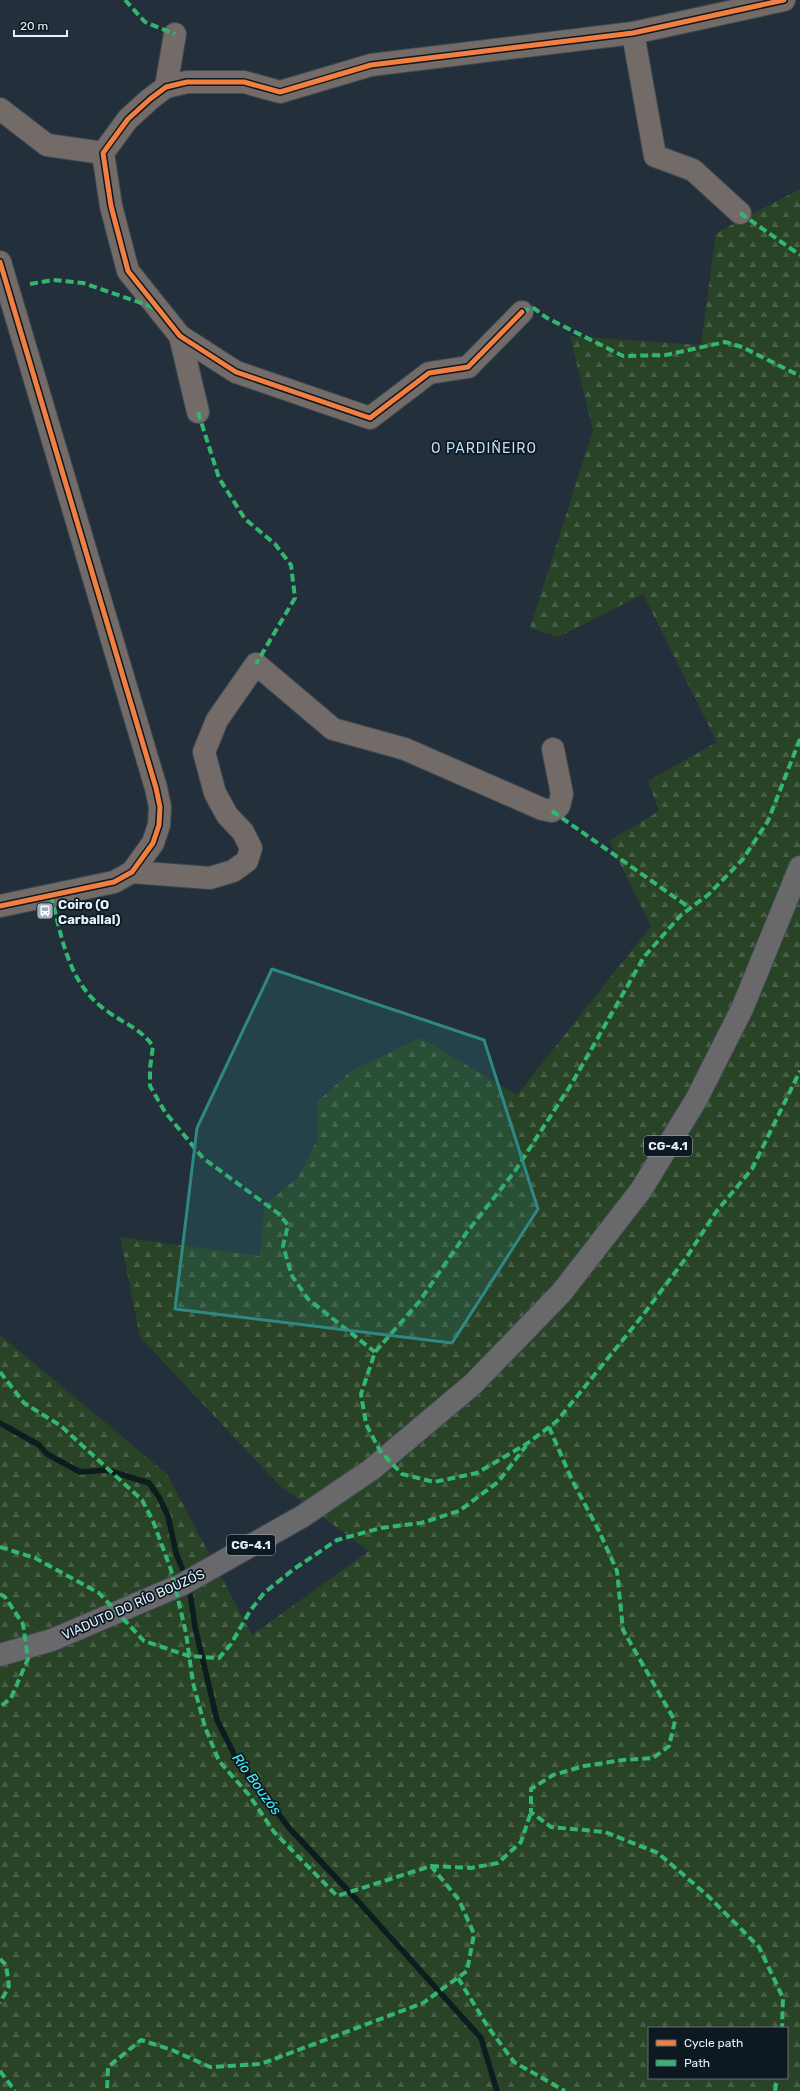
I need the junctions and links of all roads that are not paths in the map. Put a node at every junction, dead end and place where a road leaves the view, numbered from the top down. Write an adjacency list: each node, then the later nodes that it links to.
1 (784, 0): 2 (street)
2 (633, 33): 4 (street); 7 (street)
3 (174, 34): 4 (street)
4 (166, 87): 6 (street)
5 (0, 109): 6 (street)
6 (103, 153): 10 (street)
7 (740, 213)
8 (0, 262): 14 (street)
9 (522, 312): 10 (street)
10 (180, 336): 11 (street)
11 (198, 412)
12 (553, 749): 14 (street)
13 (800, 867): 16 (highway, VIADUTO DO RÍO BOUZÓS / CG-4.1)
14 (132, 872): 15 (street)
15 (0, 906)
16 (0, 1655)

